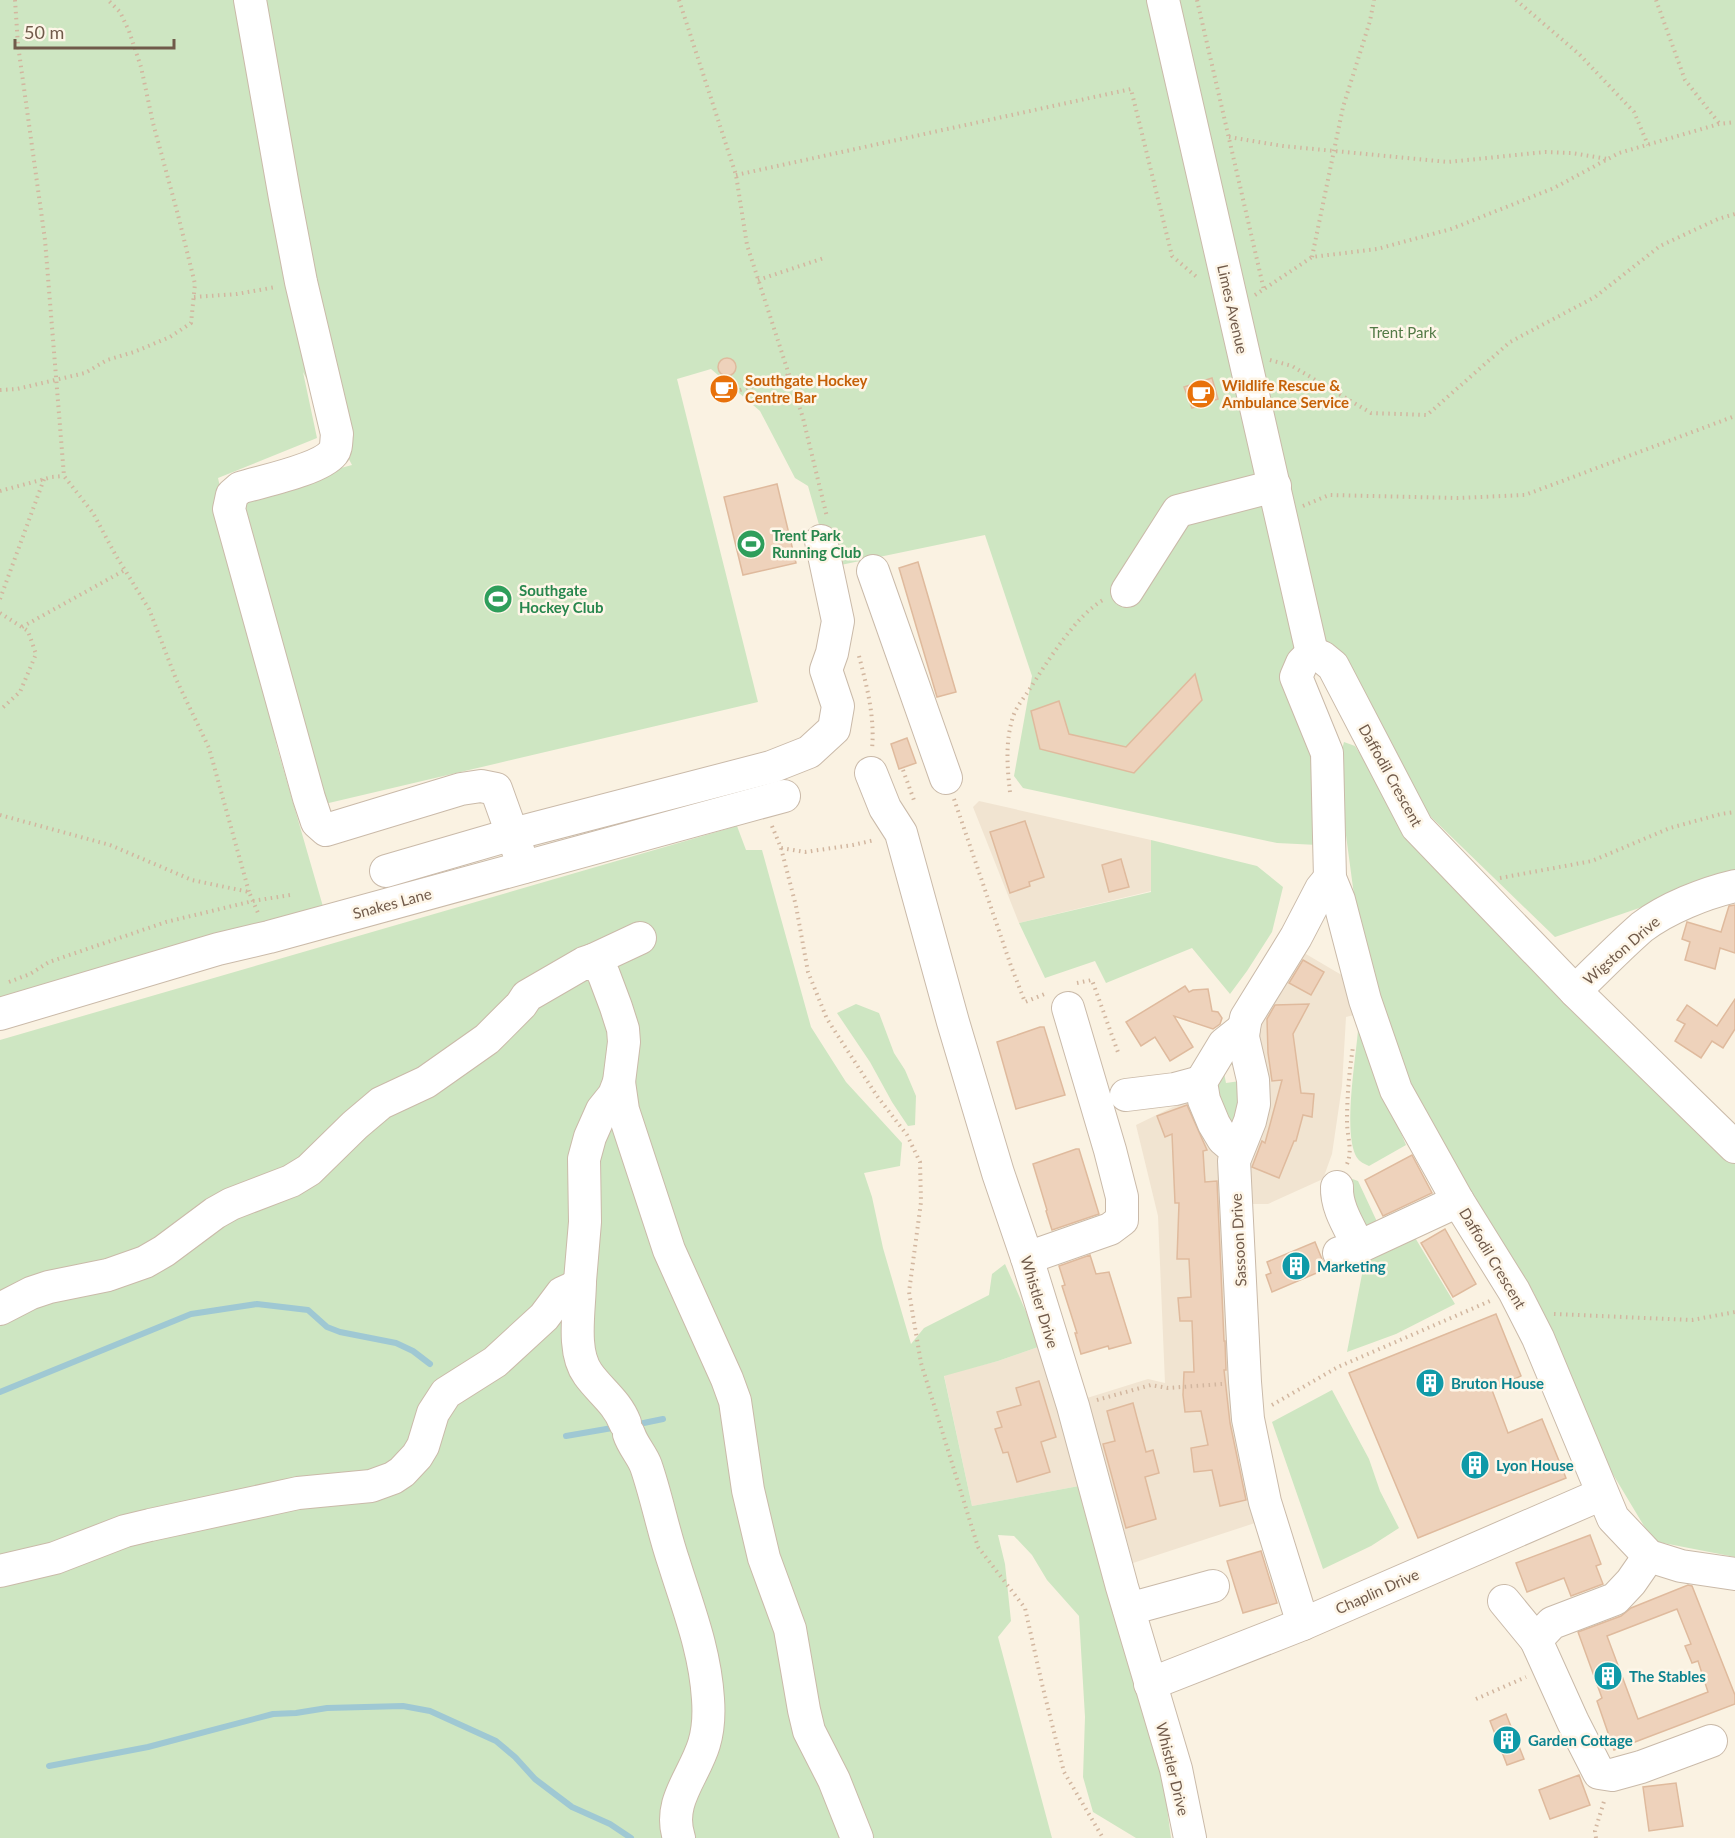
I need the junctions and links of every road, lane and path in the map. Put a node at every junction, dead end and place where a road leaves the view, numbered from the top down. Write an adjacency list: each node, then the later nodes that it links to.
1 (15, 0): 26 (path)
2 (108, 0): 22 (path)
3 (250, 0): 21 (street)
4 (679, 0): 16 (path)
5 (1163, 0): 23 (street, Limes Avenue)
6 (1197, 0): 12 (path)
7 (1374, 0): 14 (path)
8 (1516, 0): 13 (path)
9 (1656, 0): 11 (path)
10 (1735, 122): 11 (path)
11 (1719, 124): 13 (path)
12 (1229, 137): 14 (path); 18 (path)
13 (1648, 145): 15 (path)
14 (1334, 152): 15 (path); 18 (path)
15 (1608, 159): 18 (path)
16 (736, 175): 20 (path); 23 (path)
17 (1735, 214): 24 (path)
18 (1312, 257)
19 (824, 258): 20 (path)
20 (758, 279): 25 (path)
21 (302, 282): 22 (path); 52 (street)
22 (194, 297): 26 (path)
23 (1233, 309): 24 (street, Limes Avenue)
24 (1243, 352): 33 (street, Limes Avenue)
25 (789, 375): 28 (path); 34 (path)
26 (57, 381): 27 (path); 30 (path)
27 (0, 390)
28 (740, 390)
29 (1735, 416): 33 (path)
30 (64, 476): 31 (path); 35 (path)
31 (44, 479): 32 (path); 38 (path)
32 (0, 491)
33 (1278, 501): 37 (street); 41 (street, Limes Avenue)
34 (824, 530): 52 (street)
35 (125, 570): 40 (path); 59 (path)
36 (873, 571): 46 (street)
37 (1127, 591): 47 (path)
38 (0, 599)
39 (0, 613): 40 (path)
40 (22, 627): 43 (path)
41 (1312, 653): 56 (street); 58 (street, Daffodil Crescent)
42 (859, 654): 45 (path)
43 (0, 710)
44 (903, 770): 51 (path)
45 (871, 773): 51 (street, Whistler Drive)
46 (946, 778): 67 (path)
47 (1010, 792)
48 (775, 799): 53 (path); 54 (street, Snakes Lane)
49 (1735, 812): 58 (path)
50 (0, 815): 59 (path)
51 (901, 833): 53 (path); 79 (street, Whistler Drive)
52 (513, 834): 54 (street); 55 (street)
53 (781, 848): 102 (path)
54 (525, 867): 62 (street, Snakes Lane)
55 (386, 871)
56 (1330, 872): 69 (street); 78 (street, Daffodil Crescent)
57 (1735, 886): 66 (street, Wigston Drive)
58 (1475, 888): 66 (street, Daffodil Crescent)
59 (249, 892): 61 (path)
60 (290, 895): 61 (path)
61 (253, 901): 62 (path); 65 (path)
62 (269, 937): 68 (street, Snakes Lane)
63 (640, 938): 64 (street)
64 (593, 960): 72 (street); 82 (street)
65 (0, 985)
66 (1575, 991): 75 (street, Daffodil Crescent)
67 (1066, 994): 71 (path); 79 (street)
68 (0, 1014)
69 (1244, 1028): 73 (street); 76 (street, Sassoon Drive)
70 (1355, 1037): 77 (path)
71 (1119, 1055)
72 (619, 1082): 80 (street); 101 (street)
73 (1202, 1082): 74 (street); 76 (street)
74 (1126, 1095)
75 (1735, 1147)
76 (1237, 1151): 84 (street, Sassoon Drive)
77 (1337, 1187): 78 (street)
78 (1458, 1201): 81 (street, Daffodil Crescent)
79 (1027, 1258): 85 (street, Whistler Drive)
80 (580, 1281): 89 (street); 100 (street)
81 (1519, 1300): 83 (path); 86 (path); 87 (street, Daffodil Crescent)
82 (0, 1309)
83 (1735, 1312)
84 (1245, 1382): 85 (path); 86 (street, Sassoon Drive)
85 (1073, 1406): 93 (street, Whistler Drive)
86 (1248, 1419): 94 (street, Sassoon Drive)
87 (1602, 1494): 88 (street, Daffodil Crescent); 94 (street, Chaplin Drive)
88 (1649, 1556): 90 (street, Daffodil Crescent); 95 (street)
89 (0, 1571)
90 (1735, 1574)
91 (1213, 1586): 93 (street)
92 (1504, 1601): 95 (street)
93 (1129, 1609): 96 (street, Whistler Drive)
94 (1303, 1624): 96 (street, Chaplin Drive)
95 (1542, 1653): 97 (path); 99 (street)
96 (1150, 1684): 103 (street, Whistler Drive)
97 (1476, 1699)
98 (1711, 1741): 99 (street)
99 (1612, 1775): 104 (path)
100 (679, 1838)
101 (858, 1838)
102 (1102, 1838)
103 (1190, 1838)
104 (1596, 1838)

